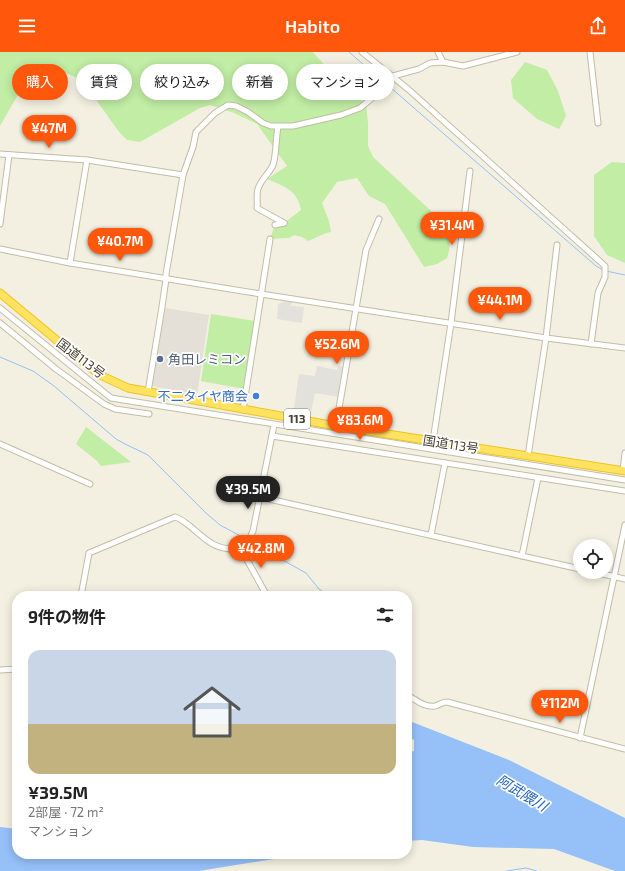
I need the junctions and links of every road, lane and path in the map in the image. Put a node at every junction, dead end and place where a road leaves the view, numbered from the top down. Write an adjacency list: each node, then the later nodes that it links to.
1 (362, 52): 6 (street)
2 (438, 52): 5 (street)
3 (517, 52): 5 (street)
4 (590, 52): 10 (street)
5 (443, 62): 7 (street)
6 (376, 64)
7 (394, 76)
8 (394, 77): 32 (street)
9 (369, 100): 11 (street)
10 (598, 123)
11 (278, 127): 16 (street); 19 (street)
12 (0, 154): 13 (street)
13 (9, 156): 14 (street); 18 (street)
14 (87, 160): 16 (street); 23 (street)
15 (470, 171): 30 (street)
16 (183, 175): 24 (street)
17 (379, 219): 28 (street)
18 (0, 224)
19 (275, 226)
20 (270, 239): 26 (street)
21 (557, 245): 31 (street)
22 (0, 249): 23 (street)
23 (70, 263): 24 (street)
24 (166, 279): 26 (street); 34 (street)
25 (0, 293): 34 (highway, 国道113号 / 113)
26 (261, 294): 28 (street); 35 (street)
27 (0, 308): 37 (street)
28 (355, 308): 30 (street); 38 (street)
29 (0, 323): 36 (street)
30 (451, 323): 31 (street); 40 (street)
31 (546, 338): 32 (street); 43 (street)
32 (591, 344): 33 (street)
33 (625, 348)
34 (148, 392): 35 (highway, 国道113号 / 113)
35 (243, 410): 38 (highway, 国道113号 / 113)
36 (149, 414)
37 (274, 425): 39 (street); 47 (street)
38 (336, 426): 40 (highway, 国道113号 / 113)
39 (272, 436): 44 (street); 50 (street)
40 (432, 441): 43 (highway, 国道113号 / 113)
41 (0, 445): 48 (street)
42 (625, 453): 45 (street)
43 (528, 456): 45 (highway, 国道113号 / 113)
44 (445, 463): 46 (street); 52 (street)
45 (624, 471)
46 (538, 478): 49 (street); 54 (street)
47 (625, 480)
48 (90, 484)
49 (625, 491)
50 (260, 497): 52 (street); 53 (street)
51 (625, 525): 56 (street)
52 (431, 535): 54 (street)
53 (241, 549): 58 (street); 59 (street)
54 (522, 556): 55 (street)
55 (573, 567)
56 (614, 577): 57 (street); 63 (street)
57 (625, 579)
58 (82, 591)
59 (263, 591)
60 (0, 670): 61 (street)
61 (12, 670)
62 (412, 698): 63 (street)
63 (580, 738): 64 (street)
64 (625, 749)

